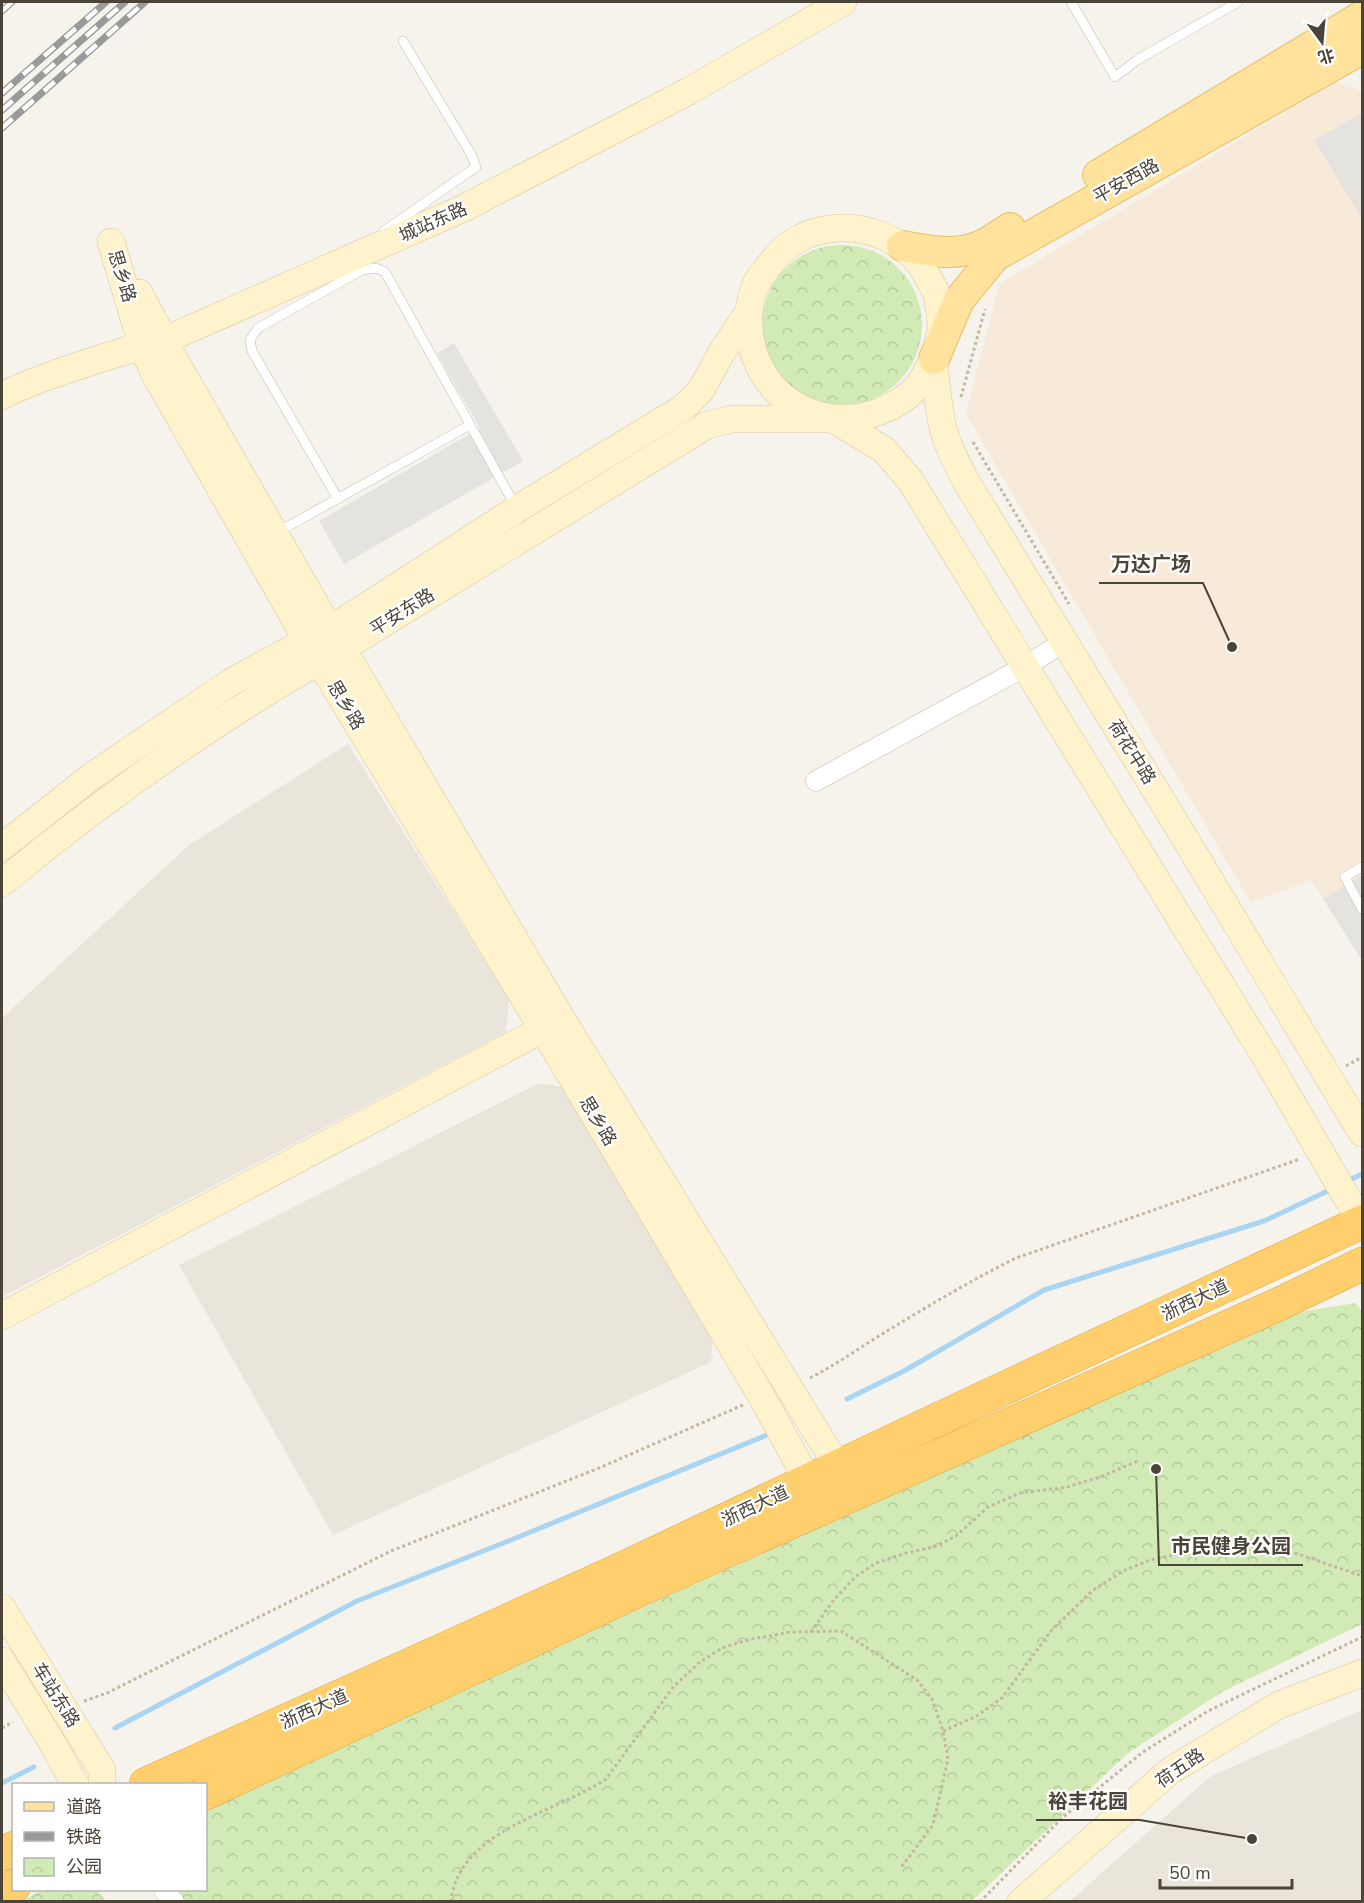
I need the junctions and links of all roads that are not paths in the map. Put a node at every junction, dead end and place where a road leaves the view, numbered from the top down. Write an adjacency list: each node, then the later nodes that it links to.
1 (843, 2): 9 (street, 城站东路)
2 (1071, 2): 3 (lane)
3 (1238, 2)
4 (1356, 2): 5 (street)
5 (1362, 13): 8 (main road, 平安西路)
6 (403, 41): 9 (lane)
7 (1362, 49): 12 (main road, 平安西路)
8 (902, 246): 10 (street); 12 (street)
9 (333, 266): 11 (street, 城站东路)
10 (748, 313): 14 (street); 17 (street, 平安东路)
11 (153, 343): 13 (street, 城站东路); 18 (street, 思乡路); 20 (street, 思乡路)
12 (934, 359): 14 (street); 19 (street, 荷花中路)
13 (2, 396)
14 (833, 419): 20 (street, 平安东路); 21 (street)
15 (470, 425): 16 (lane); 16 (lane); 17 (lane)
16 (338, 499): 18 (lane)
17 (517, 509): 20 (street, 平安东路)
18 (275, 534): 20 (street, 思乡路)
19 (1064, 642): 21 (street); 28 (street, 荷花中路)
20 (325, 644): 23 (street, 平安东路); 25 (street, 平安东路); 27 (street, 思乡路)
21 (1024, 667): 22 (street); 29 (street)
22 (816, 781)
23 (2, 847)
24 (1362, 867): 26 (lane)
25 (2, 883)
26 (1362, 909)
27 (553, 1025): 31 (street); 32 (street, 思乡路); 33 (street, 思乡路)
28 (1362, 1133)
29 (1359, 1217): 32 (highway, 浙西大道)
30 (1362, 1264): 40 (highway, 浙西大道)
31 (2, 1316)
32 (838, 1467): 33 (highway, 浙西大道)
33 (808, 1481): 39 (highway, 浙西大道)
34 (2, 1608): 38 (street, 车站东路)
35 (2, 1661): 37 (street, 车站东路)
36 (1362, 1672): 41 (street, 荷五路)
37 (74, 1783)
38 (102, 1783)
39 (150, 1783)
40 (207, 1793)
41 (1021, 1902)

